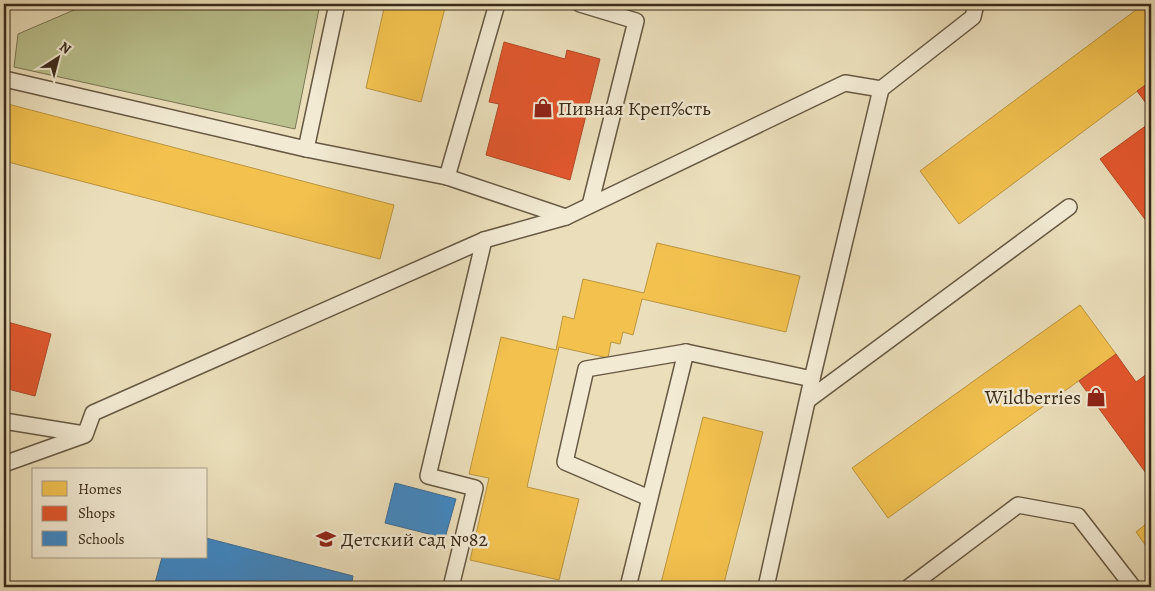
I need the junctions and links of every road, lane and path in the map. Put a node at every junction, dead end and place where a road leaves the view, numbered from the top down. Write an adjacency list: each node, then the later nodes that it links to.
1 (337, 4): 7 (lane)
2 (497, 4): 8 (lane)
3 (580, 4): 9 (lane)
4 (976, 4): 6 (lane)
5 (9, 80): 7 (lane)
6 (881, 89): 9 (lane); 14 (lane)
7 (306, 149): 8 (lane)
8 (448, 177): 11 (lane)
9 (590, 206): 11 (lane)
10 (1069, 207): 15 (lane)
11 (566, 217): 12 (lane)
12 (484, 240): 17 (lane); 20 (lane)
13 (686, 352): 14 (lane); 19 (lane); 19 (lane)
14 (812, 379): 15 (lane)
15 (808, 400): 22 (lane)
16 (4, 421): 17 (lane)
17 (85, 435): 18 (lane)
18 (4, 464)
19 (649, 498): 21 (lane)
20 (451, 587)
21 (628, 587)
22 (766, 587)
23 (909, 587): 24 (lane)
24 (1133, 587)

